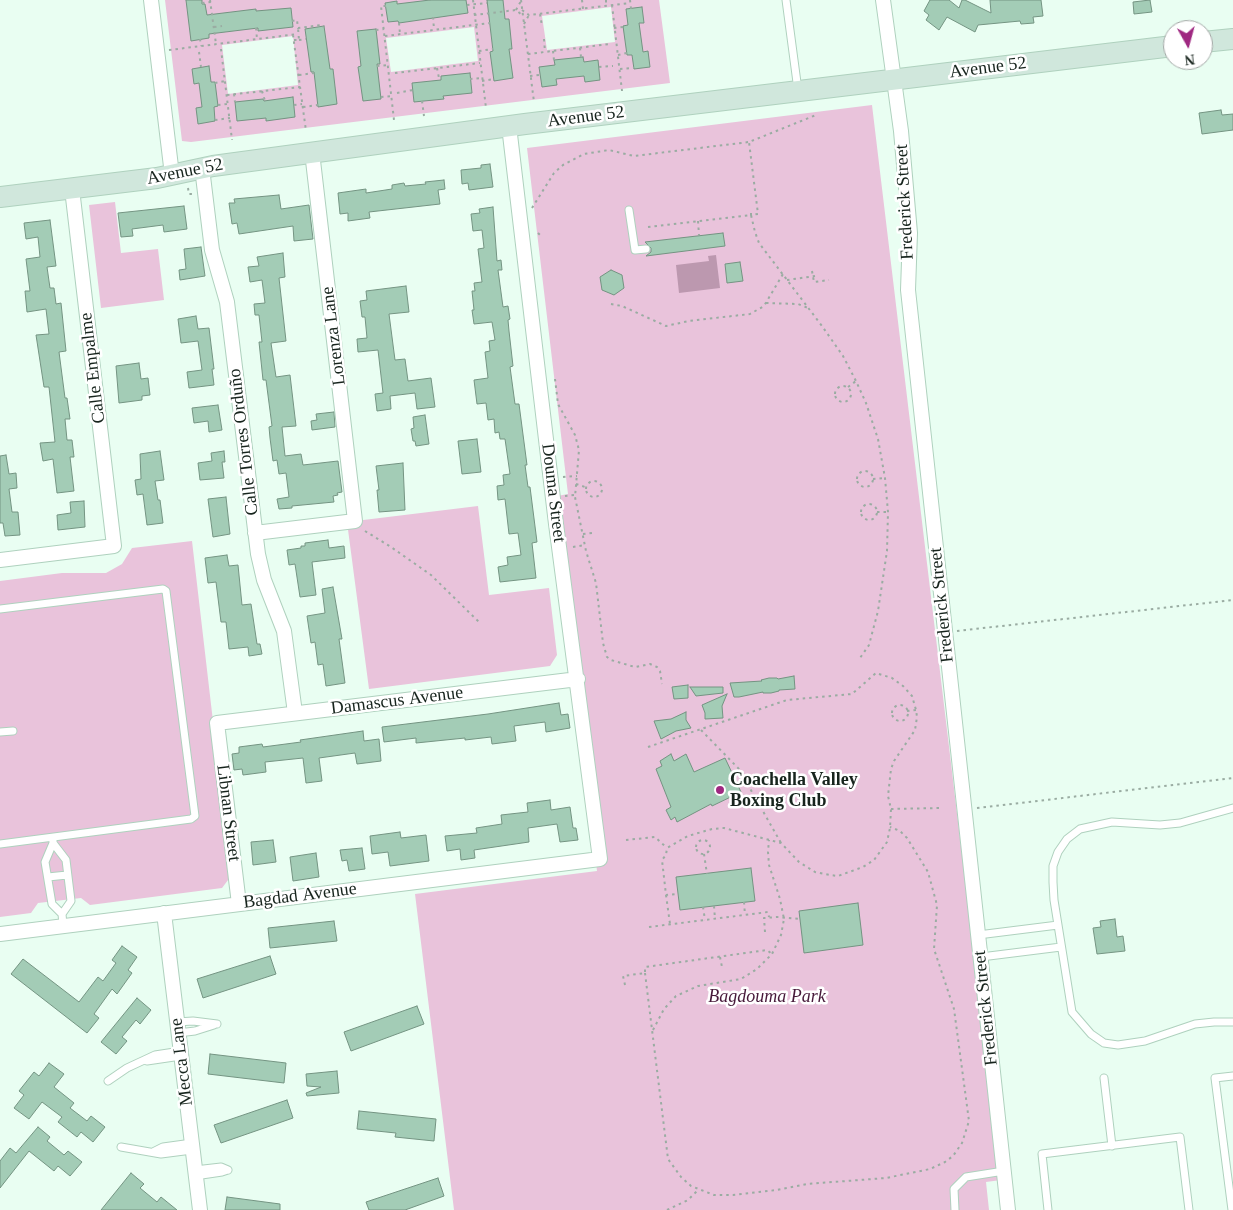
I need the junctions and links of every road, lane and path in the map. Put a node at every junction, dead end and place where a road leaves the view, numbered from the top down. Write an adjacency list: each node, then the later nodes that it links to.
1 (151, 0): 123 (street)
2 (472, 0): 12 (path)
3 (582, 0): 17 (path)
4 (606, 0): 16 (path)
5 (786, 0): 95 (lane)
6 (883, 0): 89 (street, Frederick Street)
7 (210, 1): 10 (path); 35 (path)
8 (521, 1): 19 (path); 20 (path)
9 (630, 2): 14 (path); 18 (path)
10 (203, 3)
11 (487, 3): 12 (path)
12 (473, 4): 13 (path); 21 (path)
13 (467, 5)
14 (612, 5): 16 (path); 37 (path)
15 (386, 6): 39 (path)
16 (606, 6): 17 (path)
17 (583, 9): 22 (path)
18 (631, 9)
19 (516, 10): 21 (path); 24 (path)
20 (522, 10): 23 (path); 24 (path)
21 (474, 14): 29 (path)
22 (540, 14): 23 (path); 33 (path)
23 (529, 15): 30 (path)
24 (523, 16): 30 (path)
25 (433, 18): 41 (path)
26 (292, 21): 36 (path)
27 (490, 22): 29 (path)
28 (399, 23): 43 (path)
29 (476, 24): 41 (path); 62 (path)
30 (524, 24): 66 (path)
31 (222, 26): 35 (path)
32 (323, 26): 36 (path)
33 (542, 26)
34 (624, 26): 37 (path)
35 (214, 27): 54 (path)
36 (298, 28): 42 (path)
37 (614, 28): 68 (path)
38 (257, 29): 46 (path)
39 (384, 29): 40 (path); 45 (path)
40 (376, 30)
41 (434, 30): 43 (path)
42 (298, 34): 44 (path); 52 (path)
43 (400, 34): 45 (path)
44 (293, 35): 46 (path); 51 (path)
45 (385, 36): 72 (path)
46 (257, 39): 54 (path)
47 (306, 39): 52 (path)
48 (544, 39): 65 (path)
49 (1233, 39): 53 (main road)
50 (200, 40): 56 (path)
51 (294, 40): 52 (path); 82 (path)
52 (299, 40)
53 (1213, 41)
54 (216, 44): 56 (path)
55 (610, 44): 58 (path)
56 (201, 46): 60 (path)
57 (1163, 47): 89 (main road, Avenue 52)
58 (580, 48): 63 (path); 69 (path)
59 (221, 49): 90 (path)
60 (168, 50)
61 (492, 50): 62 (path)
62 (479, 51): 71 (path)
63 (553, 51): 65 (path); 70 (path)
64 (199, 52): 75 (path)
65 (545, 52): 66 (path)
66 (528, 54): 84 (path)
67 (627, 54): 68 (path)
68 (618, 55): 79 (path)
69 (581, 57)
70 (554, 60)
71 (480, 63): 77 (path); 87 (path)
72 (388, 65): 73 (path); 100 (path)
73 (378, 66)
74 (612, 66): 76 (path)
75 (201, 67)
76 (599, 67)
77 (437, 68): 81 (path); 85 (path)
78 (634, 68): 79 (path)
79 (620, 69): 96 (path)
80 (313, 73): 82 (path)
81 (395, 73)
82 (299, 75): 92 (path)
83 (540, 75): 84 (path)
84 (530, 76): 105 (path)
85 (441, 78)
86 (470, 79): 87 (path)
87 (482, 79): 88 (path); 111 (path)
88 (494, 79)
89 (893, 80): 95 (main road, Avenue 52); 166 (street, Frederick Street)
90 (225, 81): 91 (path); 99 (path)
91 (215, 82)
92 (300, 87): 94 (path); 109 (path)
93 (412, 90): 97 (path)
94 (262, 91): 98 (path); 102 (path)
95 (798, 91): 117 (main road, Avenue 52)
96 (622, 92)
97 (397, 93)
98 (234, 94): 99 (path); 104 (path)
99 (227, 95): 106 (path)
100 (392, 96): 101 (path); 116 (path)
101 (381, 97)
102 (263, 99)
103 (422, 101): 113 (path)
104 (235, 102)
105 (534, 102)
106 (228, 104): 107 (path); 114 (path)
107 (218, 105)
108 (294, 105): 109 (path)
109 (302, 105): 110 (path); 118 (path)
110 (318, 105)
111 (486, 108)
112 (816, 115): 120 (path)
113 (424, 116)
114 (230, 118): 115 (path); 119 (path)
115 (215, 120)
116 (394, 120)
117 (509, 126): 121 (main road, Avenue 52); 168 (street, Douma Street)
118 (306, 130)
119 (232, 140)
120 (749, 142): 126 (path); 128 (path)
121 (312, 152): 122 (main road, Avenue 52); 156 (street, Lorenza Lane)
122 (202, 168): 123 (main road, Avenue 52); 157 (street, Calle Torres Orduño)
123 (172, 175): 124 (main road, Avenue 52)
124 (72, 189): 125 (main road, Avenue 52); 162 (street, Calle Empalme)
125 (0, 197)
126 (532, 208)
127 (629, 210): 134 (lane)
128 (751, 214): 129 (path); 136 (path)
129 (698, 221): 130 (path); 132 (path)
130 (648, 227)
131 (538, 233): 133 (path)
132 (700, 235)
133 (541, 236)
134 (646, 249)
135 (812, 271): 137 (path)
136 (782, 274): 138 (path); 140 (path)
137 (814, 276): 138 (path); 139 (path)
138 (787, 280): 142 (path)
139 (829, 280)
140 (766, 303): 141 (path); 142 (path)
141 (611, 304)
142 (808, 308): 144 (path)
143 (555, 379): 146 (path)
144 (856, 381): 145 (path); 148 (path)
145 (848, 388): 145 (path)
146 (577, 476): 147 (path); 150 (path)
147 (563, 477)
148 (885, 478): 149 (path); 155 (path)
149 (873, 479): 149 (path)
150 (576, 484): 151 (path); 152 (path)
151 (586, 487): 151 (path)
152 (575, 495): 153 (path); 159 (path)
153 (565, 496)
154 (877, 512): 154 (path); 155 (path)
155 (888, 512): 167 (path)
156 (355, 521): 157 (street); 165 (path)
157 (255, 533): 172 (street, Calle Torres Orduño)
158 (592, 533): 159 (path)
159 (583, 534): 160 (path)
160 (585, 545): 161 (path); 169 (path)
161 (572, 547)
162 (0, 560)
163 (1233, 600): 166 (path)
164 (0, 609): 184 (lane)
165 (480, 623)
166 (945, 632): 182 (street, Frederick Street)
167 (860, 658)
168 (578, 679): 172 (street, Damascus Avenue); 191 (street, Douma Street)
169 (662, 684)
170 (916, 710): 171 (path); 175 (path); 181 (path)
171 (907, 711): 171 (path)
172 (296, 713): 173 (street, Damascus Avenue)
173 (217, 723): 198 (street, Libnan Street)
174 (13, 730): 176 (lane)
175 (701, 730): 177 (path); 187 (path)
176 (0, 732)
177 (648, 747)
178 (1233, 778): 182 (path)
179 (939, 808): 181 (path)
180 (1233, 808): 210 (lane)
181 (891, 809): 183 (path)
182 (964, 810): 214 (street, Frederick Street)
183 (890, 827): 187 (path); 232 (path)
184 (53, 840): 188 (lane); 193 (lane); 194 (lane)
185 (626, 840): 189 (path)
186 (770, 840): 187 (path); 189 (path); 205 (path)
187 (781, 843)
188 (0, 844)
189 (667, 848): 196 (path)
190 (704, 854): 190 (path); 192 (path)
191 (600, 859): 198 (street, Bagdad Avenue)
192 (707, 874)
193 (67, 875): 194 (lane); 207 (lane)
194 (48, 877): 207 (lane)
195 (678, 894): 196 (path)
196 (666, 895): 209 (path)
197 (744, 902): 202 (path)
198 (239, 904): 201 (street, Bagdad Avenue)
199 (714, 906): 204 (path)
200 (703, 907): 208 (path)
201 (164, 913): 207 (street, Bagdad Avenue); 224 (street, Mecca Lane)
202 (745, 915): 203 (path); 204 (path)
203 (769, 917): 205 (path); 212 (path)
204 (715, 918): 208 (path)
205 (784, 919): 206 (path); 216 (path)
206 (800, 919)
207 (62, 920): 213 (street, Bagdad Avenue)
208 (705, 920): 209 (path)
209 (670, 924): 211 (path)
210 (1058, 925): 214 (lane); 215 (lane)
211 (649, 927)
212 (765, 932)
213 (0, 934)
214 (978, 935): 218 (street, Frederick Street)
215 (1061, 947): 218 (lane); 222 (lane)
216 (772, 954): 217 (path); 223 (path)
217 (720, 956): 219 (path); 220 (path)
218 (981, 957): 231 (street, Frederick Street)
219 (722, 967)
220 (645, 973): 221 (path); 223 (path)
221 (624, 984)
222 (1233, 1022)
223 (653, 1030): 232 (path)
224 (181, 1054): 227 (lane); 229 (street, Mecca Lane)
225 (1233, 1076): 239 (lane)
226 (1104, 1078): 228 (lane)
227 (108, 1081)
228 (1112, 1146): 237 (lane); 238 (lane)
229 (192, 1147): 230 (lane); 233 (street, Mecca Lane)
230 (121, 1148)
231 (1004, 1171): 235 (lane); 236 (street, Frederick Street)
232 (698, 1190): 234 (path)
233 (200, 1210)
234 (667, 1210)
235 (955, 1210)
236 (1008, 1210)
237 (1048, 1210)
238 (1189, 1210)
239 (1232, 1210)

